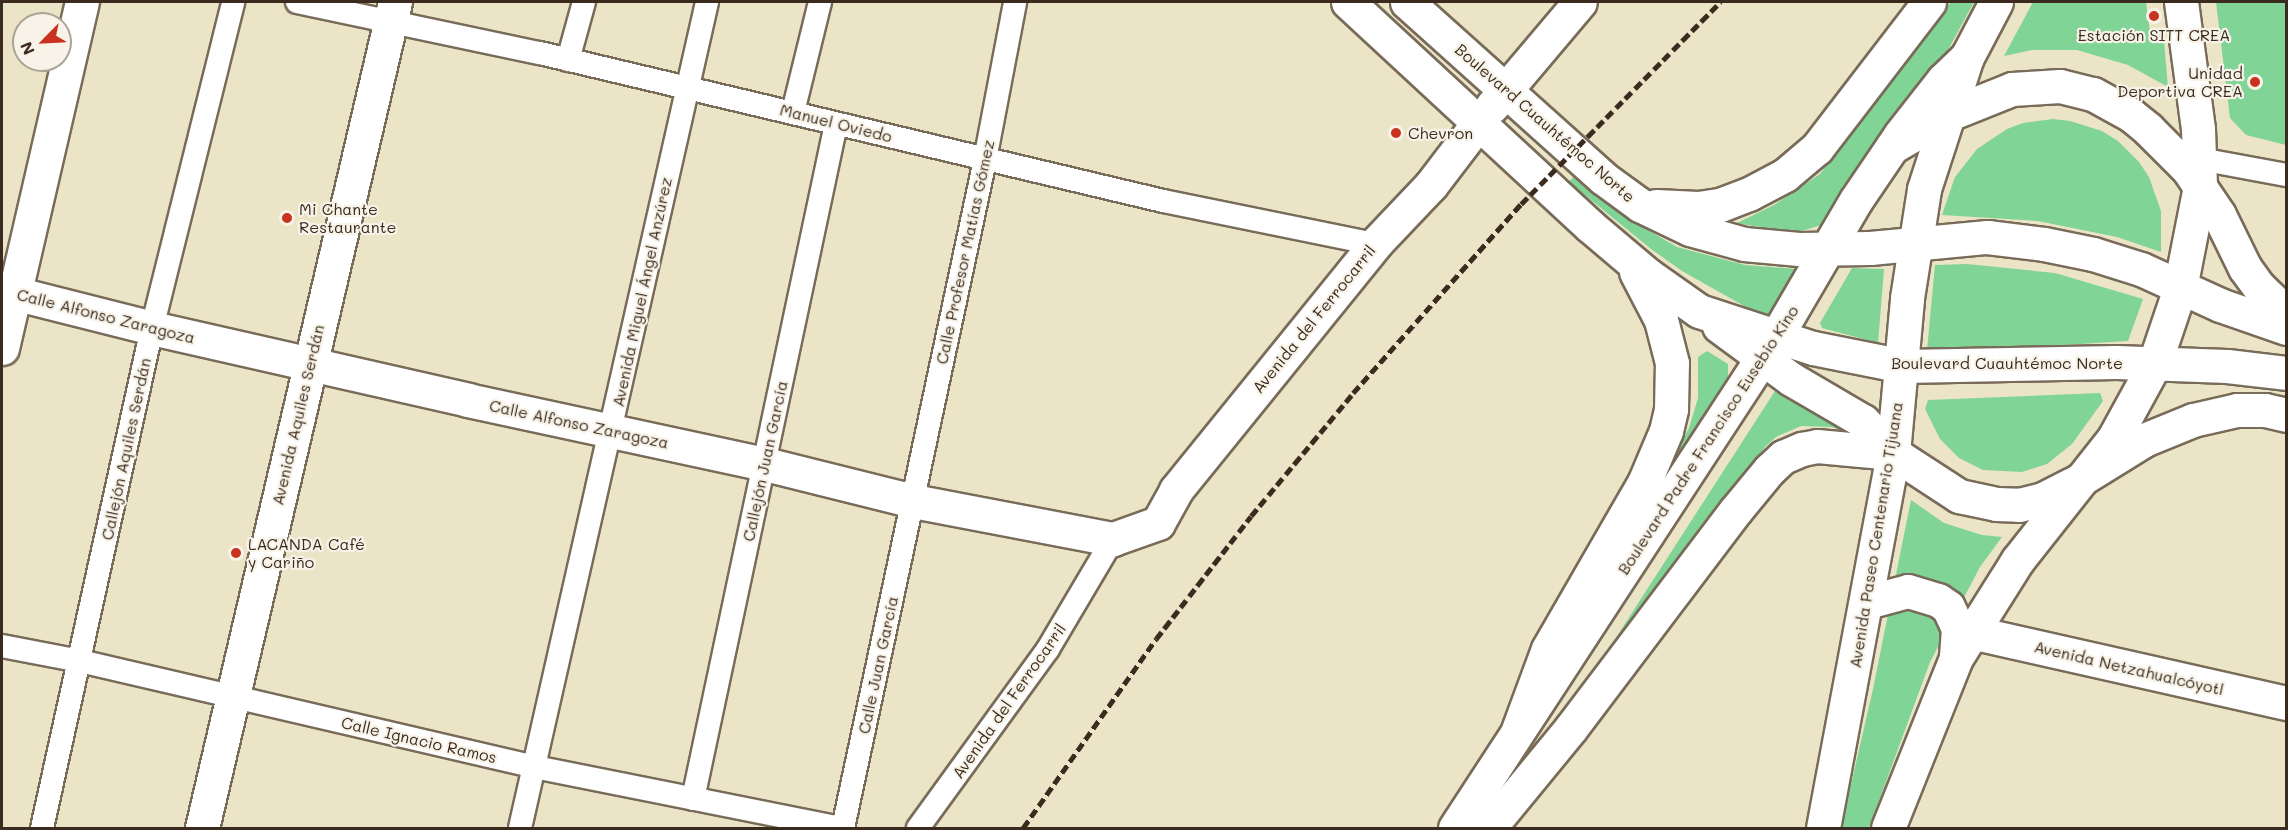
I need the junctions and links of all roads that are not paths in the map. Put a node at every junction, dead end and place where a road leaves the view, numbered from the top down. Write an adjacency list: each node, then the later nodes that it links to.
1 (82, 2): 33 (main road)
2 (233, 2): 35 (street, Callejón Aquiles Serdán)
3 (297, 2): 14 (street, Manuel Oviedo)
4 (584, 2): 16 (street)
5 (707, 2): 17 (street, Avenida Miguel Ángel Anzúrez)
6 (820, 2): 19 (street)
7 (1015, 2): 24 (street, Calle Profesor Matías Gómez)
8 (1348, 2): 21 (main road)
9 (1407, 2): 18 (main road, Boulevard Cuauhtémoc Norte)
10 (1580, 2): 18 (main road, Avenida del Ferrocarril)
11 (1929, 2): 27 (main road)
12 (1996, 2): 15 (main road, Avenida Paseo Centenario Tijuana)
13 (2181, 2): 25 (main road)
14 (393, 12): 16 (street, Manuel Oviedo); 39 (main road, Avenida Aquiles Serdán)
15 (1967, 57): 20 (main road, Avenida Paseo Centenario Tijuana); 23 (main road, Boulevard Padre Francisco Eusebio Kino)
16 (568, 60): 17 (street, Manuel Oviedo)
17 (687, 87): 19 (street, Manuel Oviedo); 44 (street, Avenida Miguel Ángel Anzúrez)
18 (1506, 89): 21 (main road, Avenida del Ferrocarril); 27 (main road, Boulevard Cuauhtémoc Norte)
19 (794, 112): 22 (street, Manuel Oviedo)
20 (1947, 115): 23 (main road); 25 (main road); 28 (main road, Avenida Paseo Centenario Tijuana)
21 (1479, 122): 29 (main road, Avenida del Ferrocarril); 31 (main road)
22 (836, 124): 24 (street, Manuel Oviedo); 46 (street, Callejón Juan García)
23 (1892, 147): 30 (main road, Boulevard Padre Francisco Eusebio Kino)
24 (985, 160): 29 (street, Manuel Oviedo); 48 (street, Calle Profesor Matías Gómez)
25 (2200, 172): 26 (street); 32 (main road); 34 (main road)
26 (2286, 176)
27 (1640, 205): 30 (main road, Boulevard Cuauhtémoc Norte)
28 (1914, 243): 30 (main road, Boulevard Cuauhtémoc Norte); 32 (main road, Boulevard Cuauhtémoc Norte); 41 (main road, Avenida Paseo Centenario Tijuana)
29 (1375, 244): 49 (main road, Avenida del Ferrocarril)
30 (1826, 250): 37 (main road, Boulevard Padre Francisco Eusebio Kino)
31 (1626, 258): 37 (main road); 56 (main road)
32 (2180, 288): 36 (main road, Boulevard Cuauhtémoc Norte); 40 (main road)
33 (8, 291): 35 (main road, Calle Alfonso Zaragoza); 38 (main road)
34 (2286, 313)
35 (152, 328): 39 (main road, Calle Alfonso Zaragoza); 53 (street, Callejón Aquiles Serdán)
36 (2286, 328)
37 (1770, 347): 41 (main road, Boulevard Cuauhtémoc Norte); 45 (main road); 56 (main road, Boulevard Padre Francisco Eusebio Kino)
38 (2, 348)
39 (309, 363): 44 (main road, Calle Alfonso Zaragoza); 54 (main road, Avenida Aquiles Serdán)
40 (2154, 365): 41 (main road, Boulevard Cuauhtémoc Norte); 42 (main road, Boulevard Cuauhtémoc Norte); 47 (main road)
41 (1903, 366): 45 (main road, Avenida Paseo Centenario Tijuana)
42 (2286, 373)
43 (2286, 415): 47 (main road)
44 (612, 431): 46 (main road, Calle Alfonso Zaragoza); 57 (street, Avenida Miguel Ángel Anzúrez)
45 (1893, 453): 47 (main road); 50 (main road, Avenida Paseo Centenario Tijuana); 65 (main road)
46 (765, 464): 48 (main road, Calle Alfonso Zaragoza); 58 (street, Callejón Juan García)
47 (2078, 481): 51 (main road)
48 (913, 501): 49 (main road, Calle Alfonso Zaragoza); 62 (street, Calle Juan García)
49 (1113, 539): 63 (street, Avenida del Ferrocarril)
50 (1867, 602): 51 (main road); 66 (main road, Avenida Paseo Centenario Tijuana)
51 (1964, 645): 55 (main road, Avenida Netzahualcóyotl); 67 (main road)
52 (2, 646): 53 (street, Calle Ignacio Ramos)
53 (80, 661): 54 (street, Calle Ignacio Ramos); 59 (street, Callejón Aquiles Serdán)
54 (232, 698): 57 (street, Calle Ignacio Ramos); 60 (main road, Avenida Aquiles Serdán)
55 (2286, 703)
56 (1518, 730): 64 (main road, Boulevard Padre Francisco Eusebio Kino)
57 (535, 767): 58 (street, Calle Ignacio Ramos); 61 (street, Avenida Miguel Ángel Anzúrez)
58 (693, 799): 62 (street, Calle Ignacio Ramos)
59 (42, 828)
60 (202, 828)
61 (520, 828)
62 (841, 828)
63 (918, 828)
64 (1455, 828)
65 (1489, 828)
66 (1823, 828)
67 (1888, 828)

